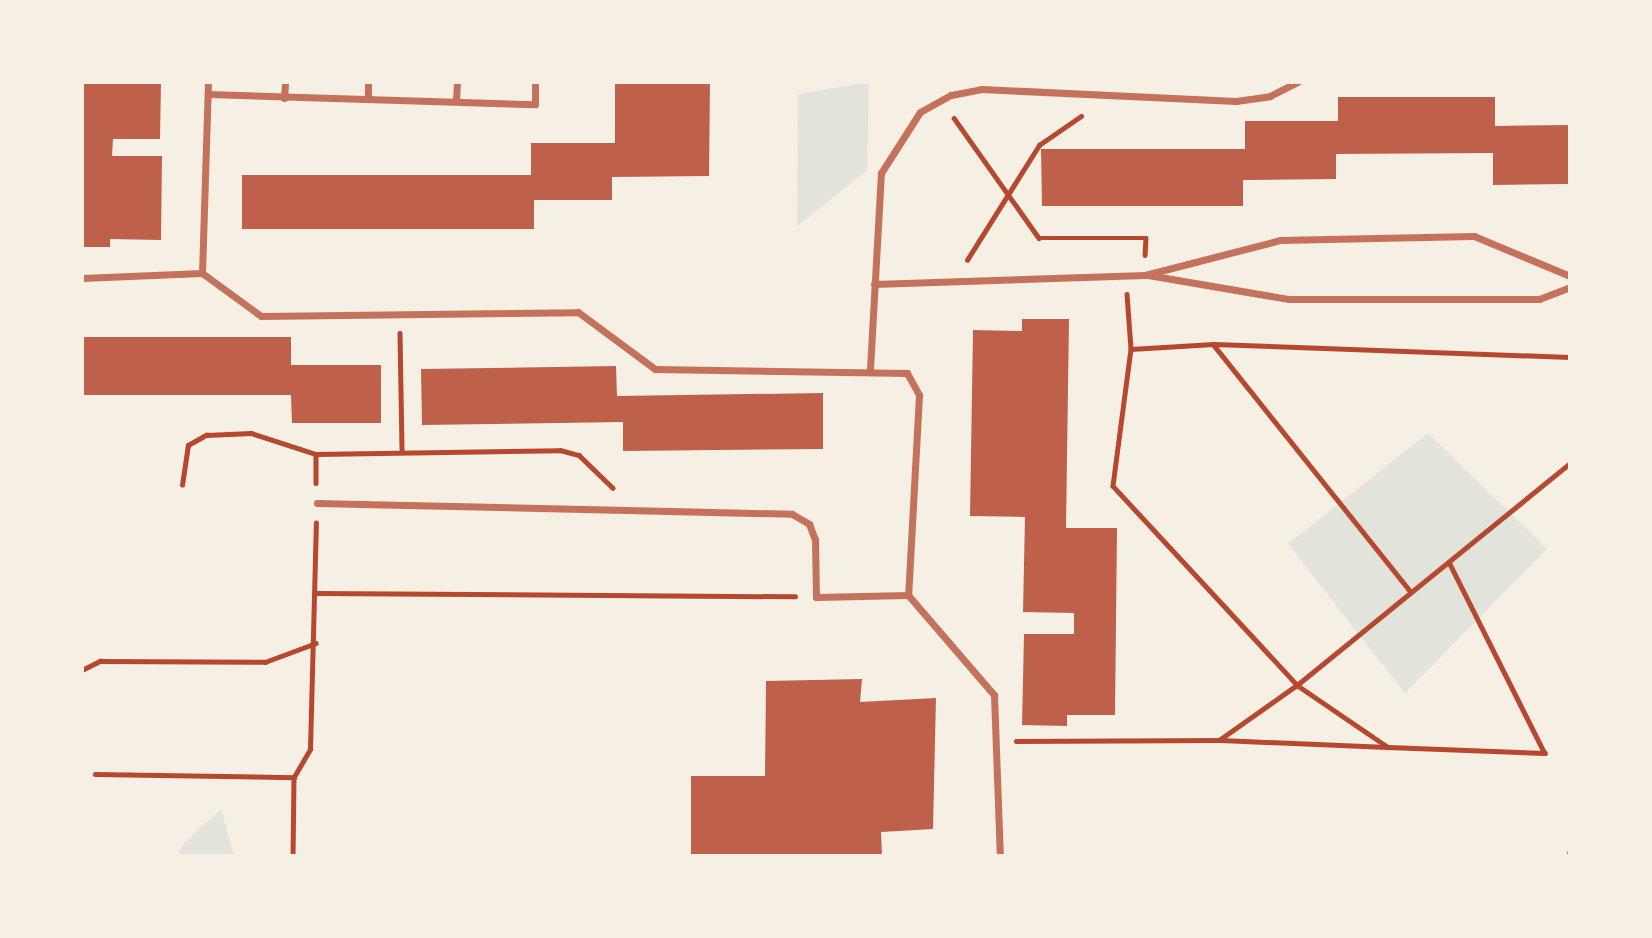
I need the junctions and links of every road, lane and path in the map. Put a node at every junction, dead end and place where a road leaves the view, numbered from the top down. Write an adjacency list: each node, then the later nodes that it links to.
1 (208, 82): 7 (street)
2 (285, 82): 9 (street)
3 (368, 82): 10 (street)
4 (457, 82): 12 (street)
5 (535, 82): 12 (street)
6 (1298, 82): 8 (street)
7 (208, 94): 9 (street); 14 (street)
8 (1111, 95): 11 (street); 13 (path)
9 (284, 98): 10 (street)
10 (368, 99): 12 (street)
11 (942, 99): 13 (path); 20 (street)
12 (456, 102)
13 (1008, 195): 16 (path); 19 (path)
14 (202, 273): 18 (street); 22 (street)
15 (1125, 275): 16 (street); 19 (street); 24 (path)
16 (1145, 275): 17 (street); 21 (street)
17 (1570, 276)
18 (82, 278)
19 (954, 281): 20 (street)
20 (874, 284): 26 (street)
21 (1570, 287)
22 (400, 314): 26 (street); 27 (path)
23 (1213, 344): 24 (path); 25 (path); 35 (path)
24 (1131, 349): 40 (path)
25 (1570, 357)
26 (870, 369): 36 (street)
27 (402, 449): 28 (path); 32 (path)
28 (316, 454): 30 (path); 31 (path)
29 (1570, 463): 33 (path)
30 (182, 485)
31 (317, 503): 32 (street); 34 (path)
32 (632, 510): 37 (street)
33 (1449, 562): 35 (path); 43 (path)
34 (316, 593): 37 (path); 38 (path)
35 (1411, 593): 40 (path)
36 (908, 595): 37 (street); 42 (street)
37 (816, 597)
38 (316, 643): 39 (path); 45 (path)
39 (82, 670)
40 (1297, 685): 41 (path); 43 (path)
41 (1219, 740): 42 (path); 43 (path)
42 (996, 741): 47 (street)
43 (1388, 747)
44 (95, 775): 45 (path)
45 (294, 777): 46 (path)
46 (293, 856)
47 (1000, 856)

